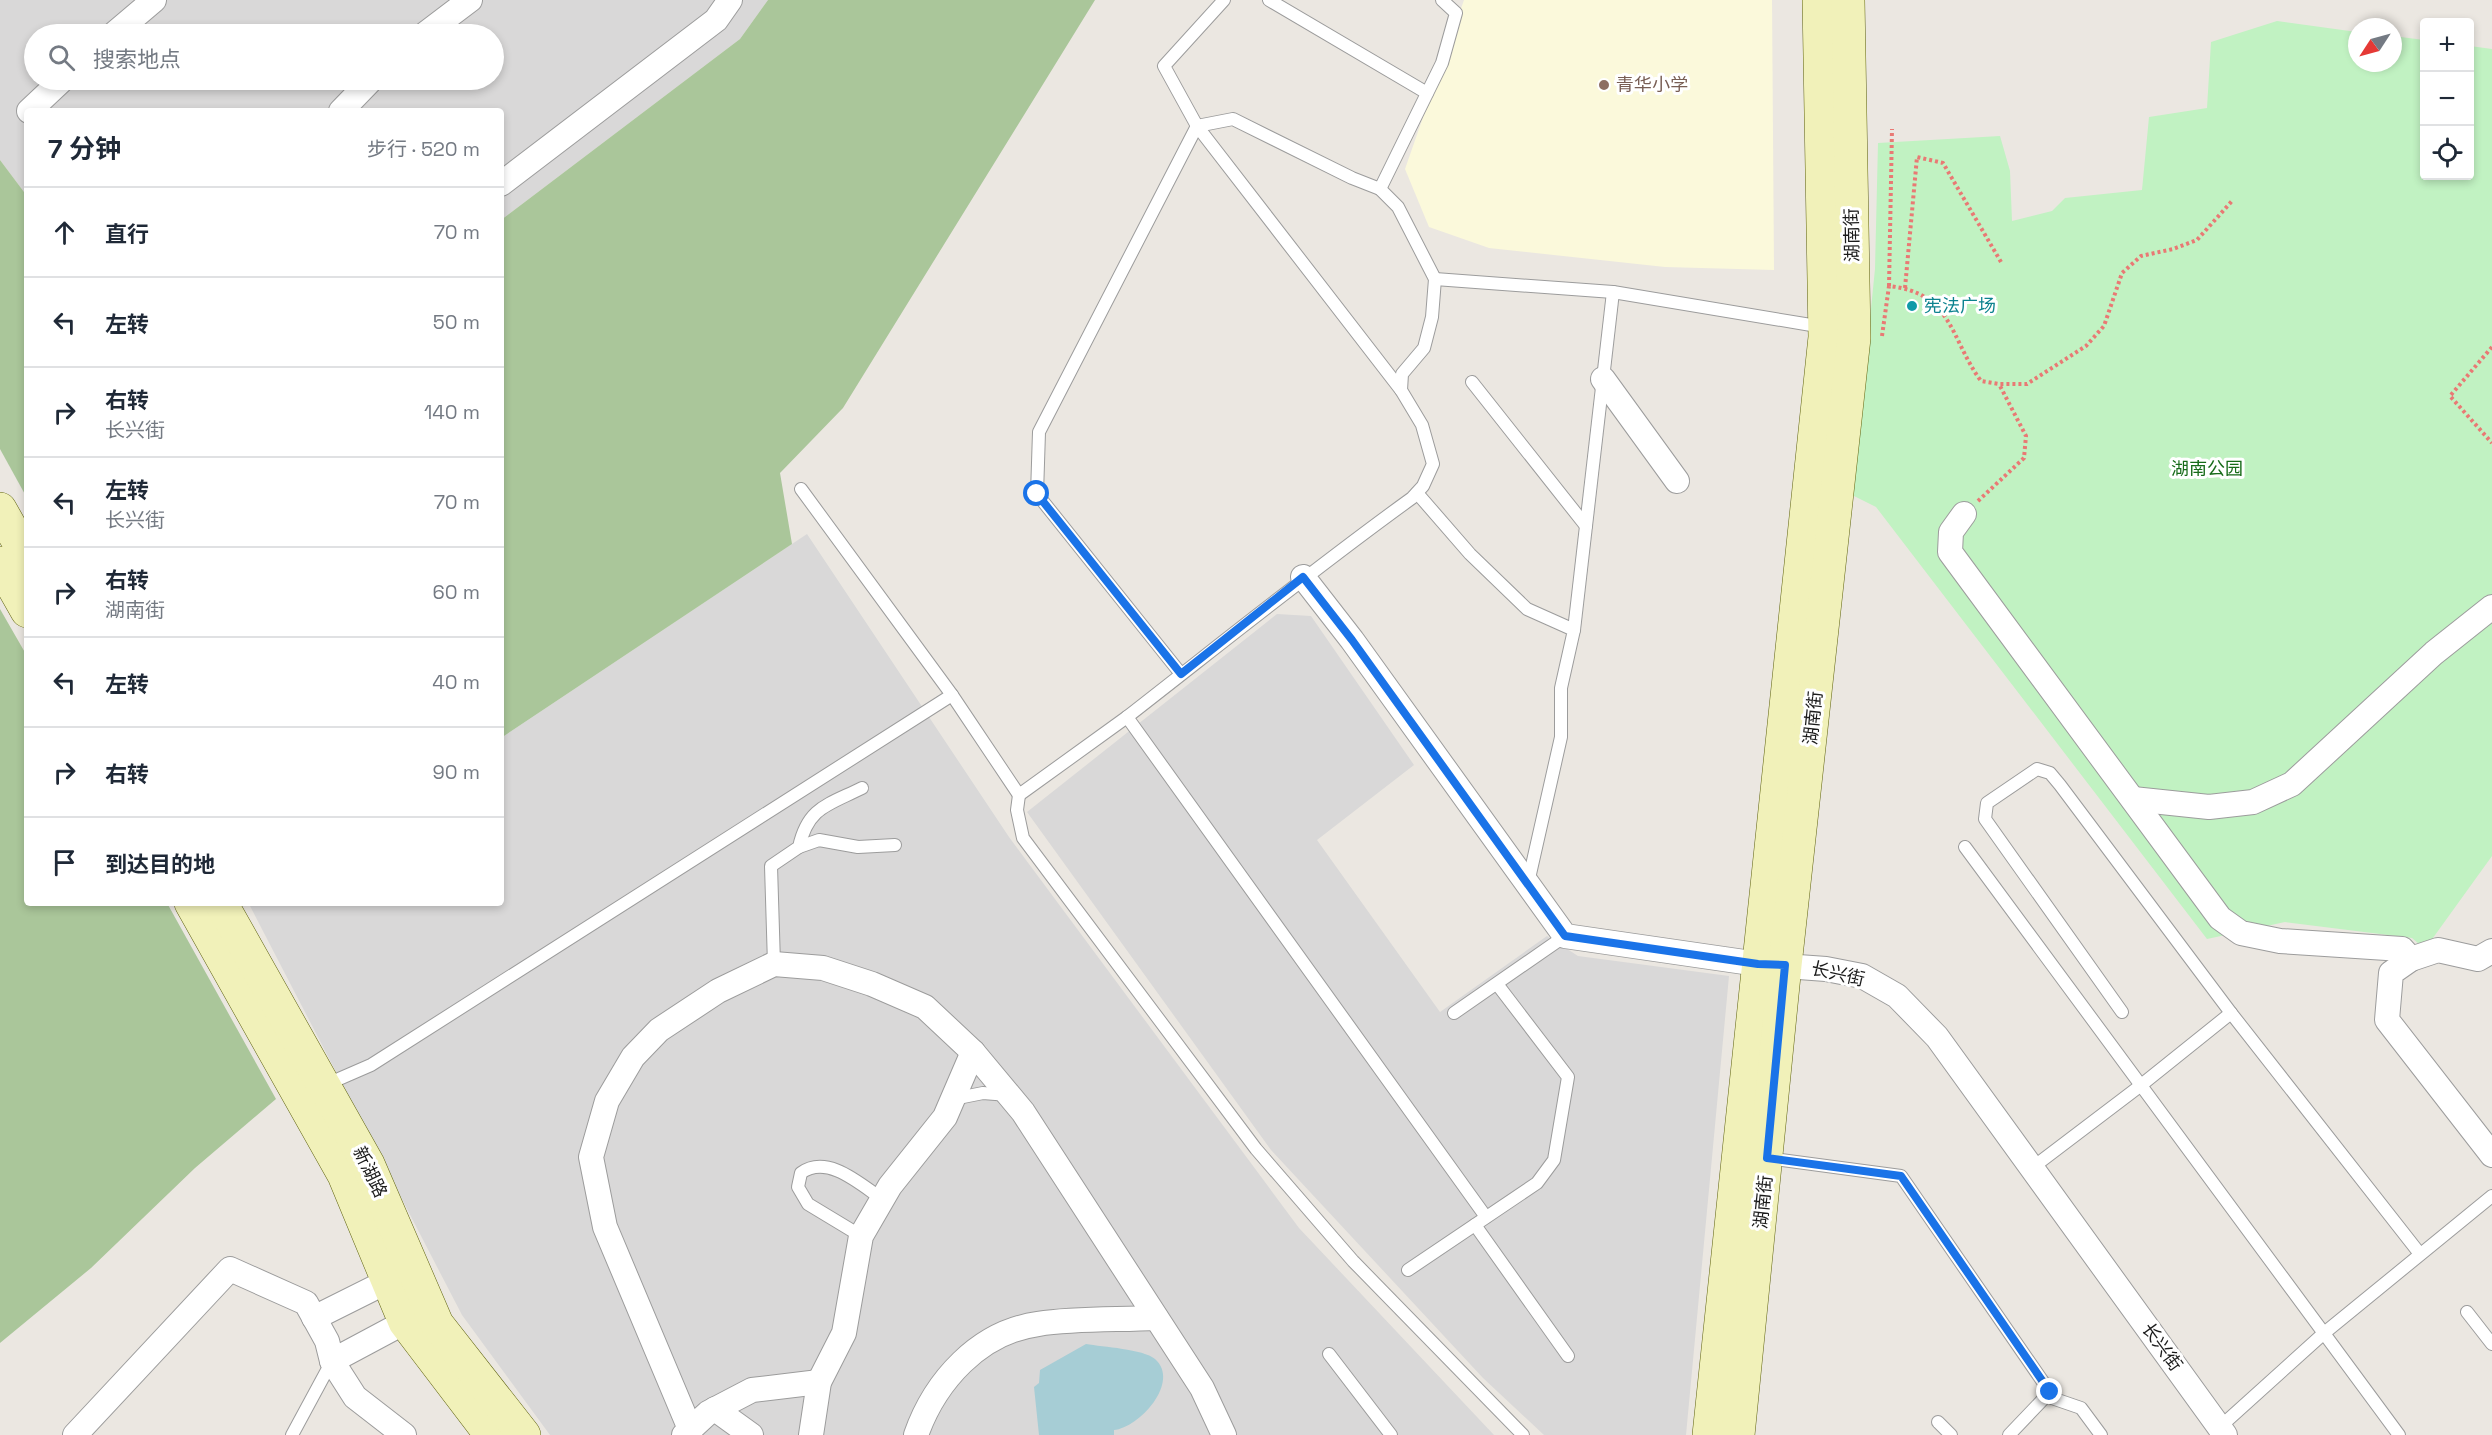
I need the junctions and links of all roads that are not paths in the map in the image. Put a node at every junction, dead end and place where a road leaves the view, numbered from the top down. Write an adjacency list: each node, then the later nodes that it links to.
1 (154, 0): 9 (street)
2 (470, 0): 10 (street)
3 (730, 0): 17 (street)
4 (1224, 0): 16 (lane)
5 (1269, 0): 13 (lane)
6 (1442, 0): 13 (lane)
7 (1819, 0): 21 (main road, 湖南街)
8 (1848, 0): 53 (main road, 湖南街)
9 (126, 24)
10 (438, 24)
11 (51, 90): 14 (street)
12 (361, 90): 15 (street)
13 (1427, 93): 18 (lane)
14 (32, 108)
15 (343, 108)
16 (1197, 126): 18 (lane); 24 (lane); 37 (lane)
17 (504, 182)
18 (1380, 189): 19 (lane)
19 (1435, 279): 20 (lane); 24 (lane)
20 (1613, 292): 21 (lane); 22 (lane)
21 (1825, 328): 53 (main road, 湖南街)
22 (1603, 379): 25 (street); 30 (lane)
23 (1472, 382): 30 (lane)
24 (1401, 390): 27 (lane)
25 (1677, 481)
26 (801, 489): 38 (lane)
27 (1417, 493): 33 (lane); 36 (lane)
28 (0, 509): 31 (main road)
29 (1964, 514): 42 (street)
30 (1586, 526): 36 (lane)
31 (24, 552)
32 (0, 563): 34 (main road)
33 (1303, 577): 37 (lane); 46 (street)
34 (24, 606)
35 (2492, 607): 42 (street)
36 (1574, 630): 46 (lane)
37 (1181, 674): 39 (lane)
38 (952, 695): 41 (lane); 59 (lane)
39 (1127, 717): 41 (lane); 68 (lane)
40 (862, 788): 44 (lane)
41 (1019, 795): 99 (lane)
42 (2133, 799): 51 (street)
43 (895, 845): 44 (lane)
44 (799, 847): 52 (lane)
45 (1965, 847): 60 (lane)
46 (1528, 884): 49 (street)
47 (193, 906): 73 (main road, 新湖路)
48 (223, 906): 59 (main road, 新湖路)
49 (1565, 936): 53 (street, 长兴街); 54 (lane)
50 (2492, 951): 51 (street)
51 (2411, 959): 63 (street)
52 (774, 964): 58 (street); 88 (street)
53 (1772, 964): 64 (main road, 湖南街); 65 (street, 长兴街); 100 (main road, 湖南街)
54 (1497, 984): 56 (lane); 68 (lane)
55 (2122, 1012): 57 (lane)
56 (1454, 1013)
57 (2231, 1013): 60 (lane); 71 (lane)
58 (973, 1052): 61 (street); 62 (street)
59 (324, 1085): 93 (main road, 新湖路)
60 (2140, 1086): 65 (lane); 78 (lane)
61 (1008, 1095): 62 (lane); 76 (street)
62 (953, 1099): 67 (street)
63 (2492, 1155)
64 (1767, 1158): 84 (lane); 101 (main road, 湖南街)
65 (2032, 1168): 87 (street, 长兴街)
66 (2492, 1196): 71 (lane)
67 (882, 1199): 70 (street); 70 (lane)
68 (1486, 1217): 69 (lane)
69 (1474, 1225): 72 (lane); 81 (lane)
70 (861, 1236): 83 (street)
71 (2420, 1254): 78 (lane)
72 (1408, 1269)
73 (388, 1281): 75 (street); 77 (main road, 新湖路)
74 (2468, 1312): 79 (lane)
75 (314, 1318): 82 (street); 89 (street)
76 (1156, 1318): 96 (street); 97 (street)
77 (405, 1322): 82 (street); 92 (main road, 新湖路)
78 (2323, 1334): 87 (lane); 105 (lane)
79 (2492, 1344)
80 (1329, 1354): 98 (lane)
81 (1568, 1356)
82 (332, 1361): 90 (lane); 91 (street)
83 (819, 1382): 85 (street); 95 (street)
84 (2046, 1396): 103 (lane); 104 (lane)
85 (716, 1409): 88 (street); 94 (street)
86 (1938, 1422): 102 (lane)
87 (2222, 1431)
88 (687, 1432)
89 (75, 1435)
90 (292, 1435)
91 (404, 1435)
92 (490, 1435)
93 (524, 1435)
94 (752, 1435)
95 (811, 1435)
96 (916, 1435)
97 (1224, 1435)
98 (1391, 1435)
99 (1523, 1435)
100 (1709, 1435)
101 (1738, 1435)
102 (1951, 1435)
103 (2009, 1435)
104 (2101, 1435)
105 (2399, 1435)

